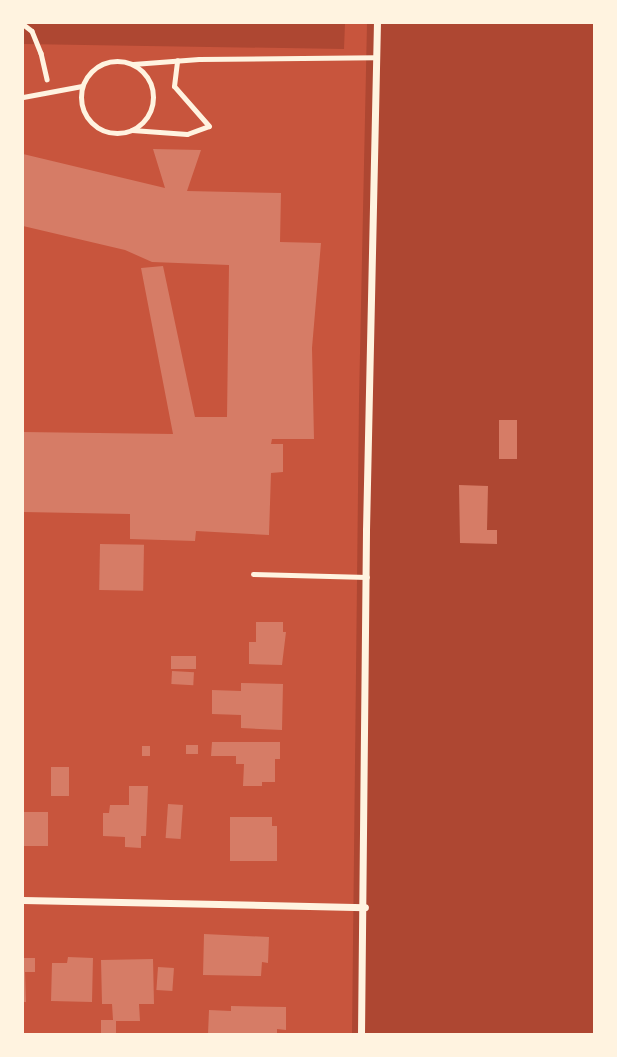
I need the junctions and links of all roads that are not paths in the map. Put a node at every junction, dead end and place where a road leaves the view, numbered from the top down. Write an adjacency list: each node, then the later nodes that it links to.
1 (377, 23): 2 (street)
2 (376, 57): 3 (lane); 9 (street)
3 (177, 60): 4 (lane); 7 (lane)
4 (133, 64): 5 (lane); 7 (lane)
5 (82, 86): 6 (lane); 7 (lane)
6 (23, 97)
7 (132, 130)
8 (253, 574): 9 (lane)
9 (367, 577): 11 (street)
10 (23, 900): 11 (street)
11 (365, 907): 12 (street)
12 (361, 1034)

